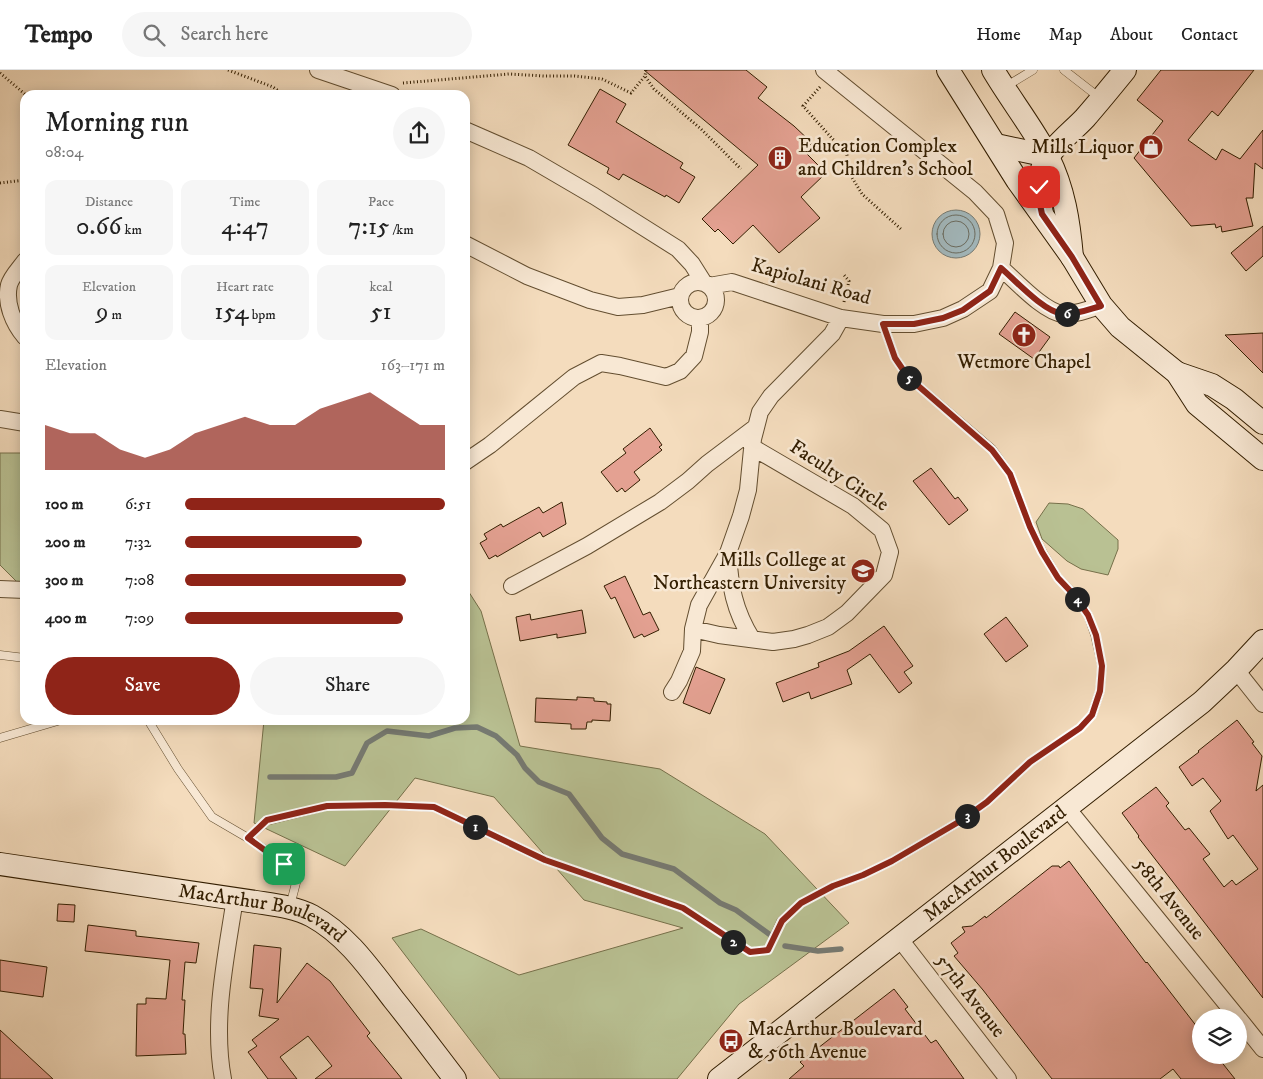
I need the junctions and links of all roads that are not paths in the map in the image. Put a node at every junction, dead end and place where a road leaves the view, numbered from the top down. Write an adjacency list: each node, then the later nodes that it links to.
1 (318, 70): 8 (street)
2 (948, 70): 11 (main road)
3 (1033, 70): 7 (lane)
4 (1125, 70): 9 (main road)
5 (1070, 72): 9 (lane)
6 (828, 73): 16 (street, Kapiolani Road)
7 (998, 79): 12 (main road)
8 (397, 89)
9 (1102, 99): 12 (main road)
10 (470, 132): 18 (street)
11 (996, 145): 12 (main road); 13 (main road)
12 (1048, 156): 13 (main road); 15 (main road)
13 (1042, 214): 15 (main road)
14 (470, 247): 19 (street)
15 (1072, 257): 20 (main road)
16 (1001, 268): 20 (street); 23 (street, Kapiolani Road)
17 (20, 269): 24 (street)
18 (706, 285): 19 (street); 21 (street, Kapiolani Road); 22 (street)
19 (680, 296): 22 (street)
20 (1101, 306): 25 (main road)
21 (842, 312): 23 (street, Kapiolani Road); 29 (street)
22 (700, 318): 31 (street)
23 (883, 324): 49 (lane)
24 (20, 330)
25 (1177, 373): 28 (main road); 32 (main road)
26 (0, 419): 27 (street)
27 (20, 422)
28 (1263, 423)
29 (756, 427): 30 (street); 34 (street)
30 (752, 447): 33 (street); 38 (street, Faculty Circle)
31 (470, 459)
32 (1262, 460)
33 (728, 553): 37 (street); 38 (street)
34 (512, 586)
35 (0, 590): 36 (street)
36 (20, 590)
37 (693, 629): 38 (street, Faculty Circle); 43 (street)
38 (752, 639)
39 (1263, 641): 42 (main road, MacArthur Boulevard)
40 (0, 655): 41 (lane)
41 (20, 657)
42 (1236, 670): 44 (street); 48 (main road, MacArthur Boulevard)
43 (672, 692)
44 (1263, 704)
45 (45, 725): 47 (lane)
46 (151, 725): 49 (lane)
47 (0, 738)
48 (1067, 808): 53 (main road, MacArthur Boulevard); 54 (street, 58th Avenue)
49 (248, 838): 52 (lane)
50 (0, 864): 51 (main road, MacArthur Boulevard)
51 (235, 898): 52 (main road, MacArthur Boulevard); 58 (street)
52 (289, 908): 59 (main road, MacArthur Boulevard)
53 (899, 938): 57 (main road, MacArthur Boulevard); 60 (street, 57th Avenue)
54 (1231, 1009)
55 (1247, 1029): 56 (street, 58th Avenue)
56 (1263, 1049)
57 (729, 1076)
58 (223, 1079)
59 (455, 1079)
60 (1008, 1079)

